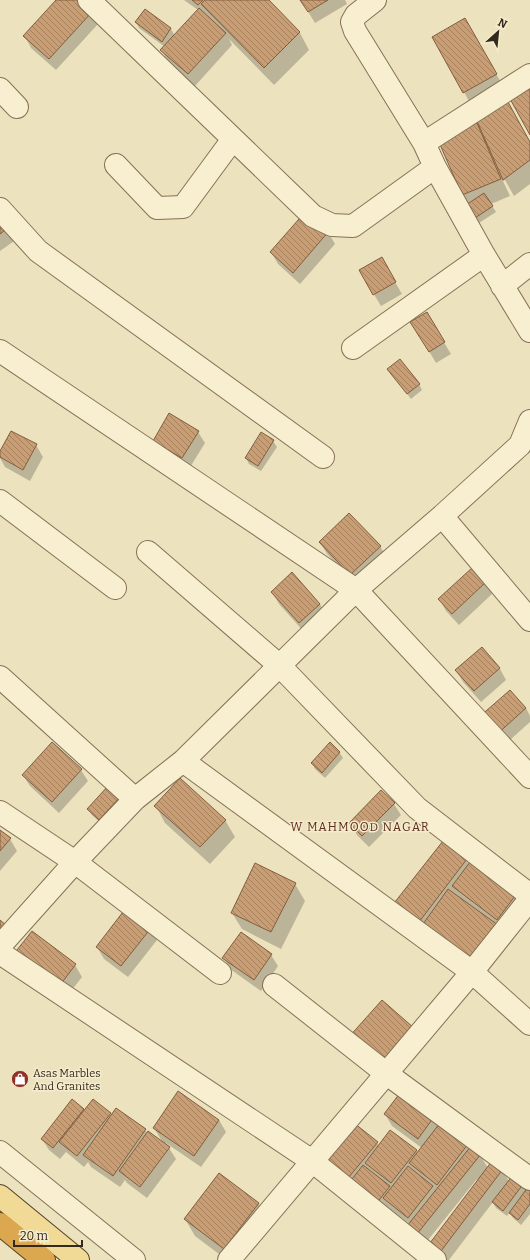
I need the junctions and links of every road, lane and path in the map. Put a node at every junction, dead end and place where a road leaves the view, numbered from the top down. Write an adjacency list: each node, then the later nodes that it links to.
1 (89, 0): 6 (street)
2 (375, 0): 7 (street)
3 (530, 75): 7 (street)
4 (0, 89): 5 (street)
5 (18, 107)
6 (233, 138): 8 (street); 9 (street)
7 (424, 143): 9 (street)
8 (116, 165)
9 (435, 167): 11 (street)
10 (0, 209): 19 (street)
11 (484, 255): 13 (street); 15 (street)
12 (530, 264): 13 (street)
13 (502, 286): 14 (street)
14 (530, 331)
15 (353, 348)
16 (0, 351): 24 (street)
17 (530, 421): 18 (street)
18 (525, 450): 21 (street)
19 (323, 457)
20 (0, 501): 23 (street)
21 (442, 516): 24 (street); 25 (street)
22 (148, 552): 26 (street)
23 (115, 588)
24 (356, 590): 26 (street); 29 (street)
25 (530, 620)
26 (280, 666): 28 (street); 33 (street)
27 (0, 677): 30 (street)
28 (183, 761): 30 (street); 37 (street)
29 (530, 777)
30 (136, 799): 32 (street)
31 (0, 812): 32 (street)
32 (75, 862): 35 (street); 38 (street)
33 (530, 895)
34 (530, 899): 37 (street)
35 (0, 946)
36 (0, 953): 43 (street)
37 (472, 972): 40 (street); 41 (street)
38 (220, 973)
39 (274, 985): 41 (street)
40 (530, 1024)
41 (387, 1074): 43 (street); 44 (street)
42 (0, 1152): 49 (street)
43 (312, 1161): 50 (street); 51 (street)
44 (530, 1179)
45 (0, 1196): 48 (main road)
46 (0, 1224): 47 (highway)
47 (44, 1260)
48 (78, 1260)
49 (134, 1260)
50 (229, 1260)
51 (435, 1260)

